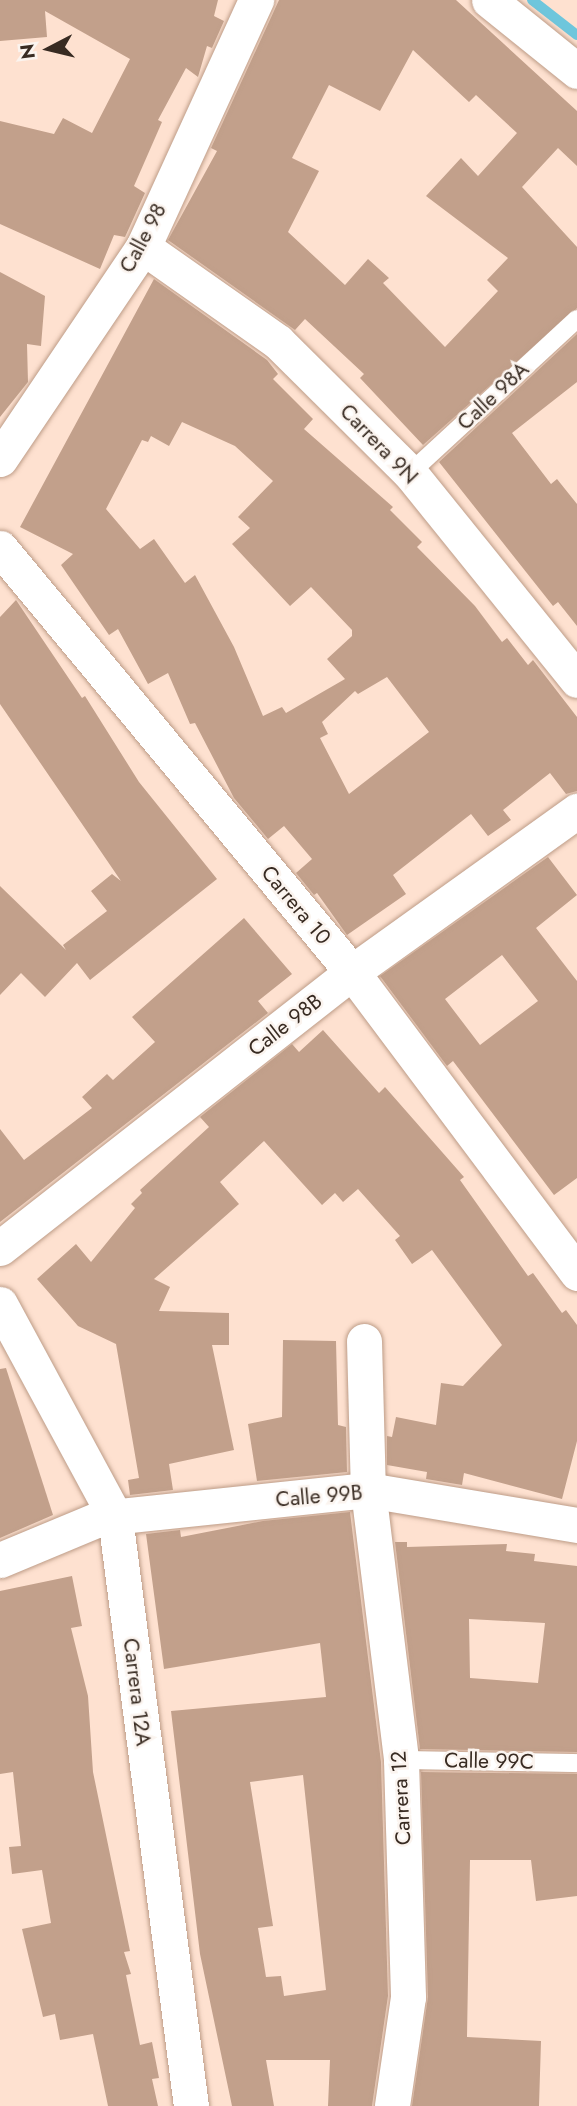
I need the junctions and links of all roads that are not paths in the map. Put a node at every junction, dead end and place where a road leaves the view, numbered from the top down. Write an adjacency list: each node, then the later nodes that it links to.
1 (256, 0): 4 (street, Calle 98)
2 (489, 0): 3 (street)
3 (577, 71)
4 (143, 247): 6 (street, Calle 98); 7 (street, Carrera 9N)
5 (577, 319): 7 (lane, Calle 98A)
6 (0, 459)
7 (410, 473): 9 (street, Carrera 9N)
8 (0, 551): 11 (street, Carrera 10)
9 (577, 680)
10 (577, 811): 11 (street, Calle 98B)
11 (352, 972): 12 (street, Calle 98B); 13 (street, Carrera 10)
12 (0, 1248)
13 (577, 1273)
14 (0, 1304): 17 (street, Carrera 12A)
15 (364, 1341): 16 (street, Carrera 12)
16 (368, 1490): 17 (street, Calle 99B); 18 (street, Calle 99B); 20 (street, Carrera 12)
17 (108, 1518): 19 (street, Calle 99B); 22 (street, Carrera 12A)
18 (577, 1525)
19 (0, 1560)
20 (401, 1760): 21 (lane, Calle 99C); 23 (street, Carrera 12)
21 (577, 1763)
22 (191, 2106)
23 (392, 2106)

